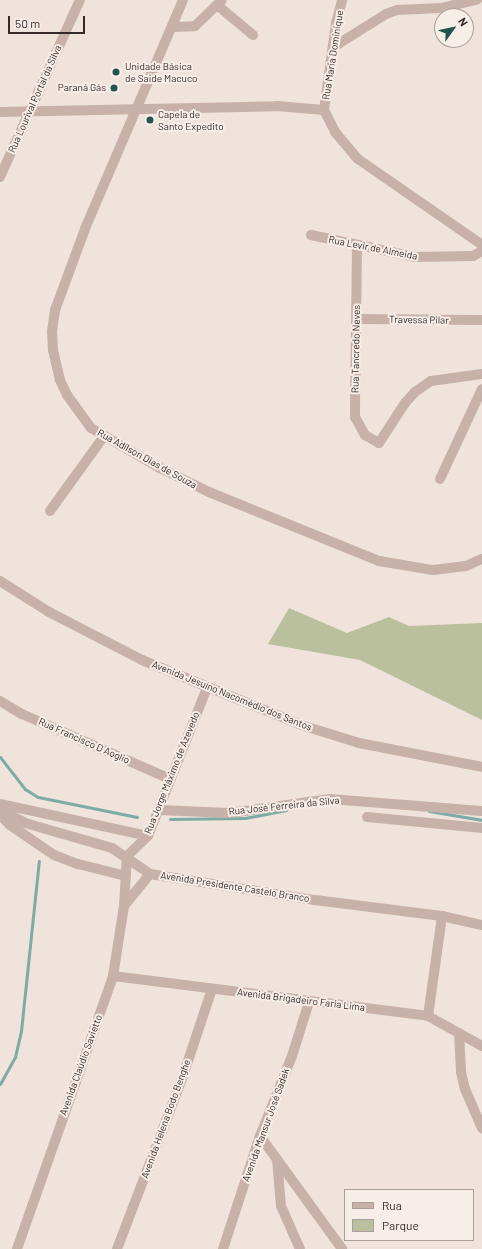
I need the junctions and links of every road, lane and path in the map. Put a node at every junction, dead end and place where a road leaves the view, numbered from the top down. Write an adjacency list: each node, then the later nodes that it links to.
1 (80, 0): 11 (street, Rua Lourival Portal da Silva)
2 (183, 0): 6 (street, Rua Adílson Dias de Souza)
3 (342, 0): 8 (street, Rua Maria Dominique)
4 (477, 0): 8 (street)
5 (220, 2): 6 (street); 7 (street)
6 (172, 27): 9 (street, Rua Adílson Dias de Souza)
7 (253, 35)
8 (335, 46): 10 (street, Rua Maria Dominique)
9 (136, 110): 10 (street); 11 (street); 22 (street, Rua Adílson Dias de Souza)
10 (324, 110): 16 (street)
11 (30, 111): 12 (street); 13 (street, Rua Lourival Portal da Silva)
12 (0, 112)
13 (0, 177)
14 (311, 235): 15 (street, Rua Levir de Almeida)
15 (357, 245): 17 (street, Rua Levir de Almeida); 18 (street, Rua Tancredo Neves)
16 (482, 245)
17 (482, 251)
18 (357, 319): 19 (street, Travessa Pilar); 20 (street, Rua Tancredo Neves)
19 (482, 320)
20 (482, 374)
21 (482, 389): 23 (street)
22 (104, 436): 24 (street); 25 (street, Rua Adílson Dias de Souza)
23 (440, 479)
24 (50, 511)
25 (482, 559)
26 (0, 580): 27 (street, Avenida Jesuíno Nacomédio dos Santos)
27 (207, 688): 29 (street, Avenida Jesuíno Nacomédio dos Santos); 30 (street, Rua Jorge Máximo de Azevedo)
28 (0, 700): 30 (street, Rua Francisco D Aoglio)
29 (482, 767)
30 (170, 779): 33 (street, Rua Jorge Máximo de Azevedo)
31 (0, 804): 38 (street)
32 (0, 810): 39 (street, Avenida Presidente Castelo Branco)
33 (158, 810): 34 (street, Rua José Ferreira da Silva); 38 (street, Rua Jorge Máximo de Azevedo)
34 (482, 811)
35 (0, 815): 41 (street)
36 (367, 818): 37 (street)
37 (482, 828)
38 (148, 836): 39 (street, Rua Jorge Máximo de Azevedo)
39 (127, 856): 40 (street, Avenida Presidente Castelo Branco); 41 (street)
40 (150, 874): 42 (street); 43 (street, Avenida Presidente Castelo Branco)
41 (126, 876): 42 (street, Avenida Claúdio Savietto)
42 (124, 906): 45 (street, Avenida Claúdio Savietto)
43 (442, 916): 44 (street, Avenida Presidente Castelo Branco); 48 (street)
44 (482, 925)
45 (114, 976): 46 (street, Avenida Brigadeiro Faria Lima); 54 (street, Avenida Claúdio Savietto)
46 (212, 989): 47 (street, Avenida Brigadeiro Faria Lima); 55 (street, Avenida Helena Bodo Benghe)
47 (309, 1002): 48 (street, Avenida Brigadeiro Faria Lima); 52 (street, Avenida Mansur José Sadek)
48 (428, 1016): 49 (street, Avenida Brigadeiro Faria Lima)
49 (459, 1033): 50 (street, Avenida Brigadeiro Faria Lima); 51 (street)
50 (482, 1046)
51 (482, 1128)
52 (260, 1136): 53 (street); 56 (street, Avenida Mansur José Sadek)
53 (278, 1159): 57 (street); 58 (street)
54 (16, 1249)
55 (117, 1249)
56 (223, 1249)
57 (300, 1249)
58 (342, 1249)

